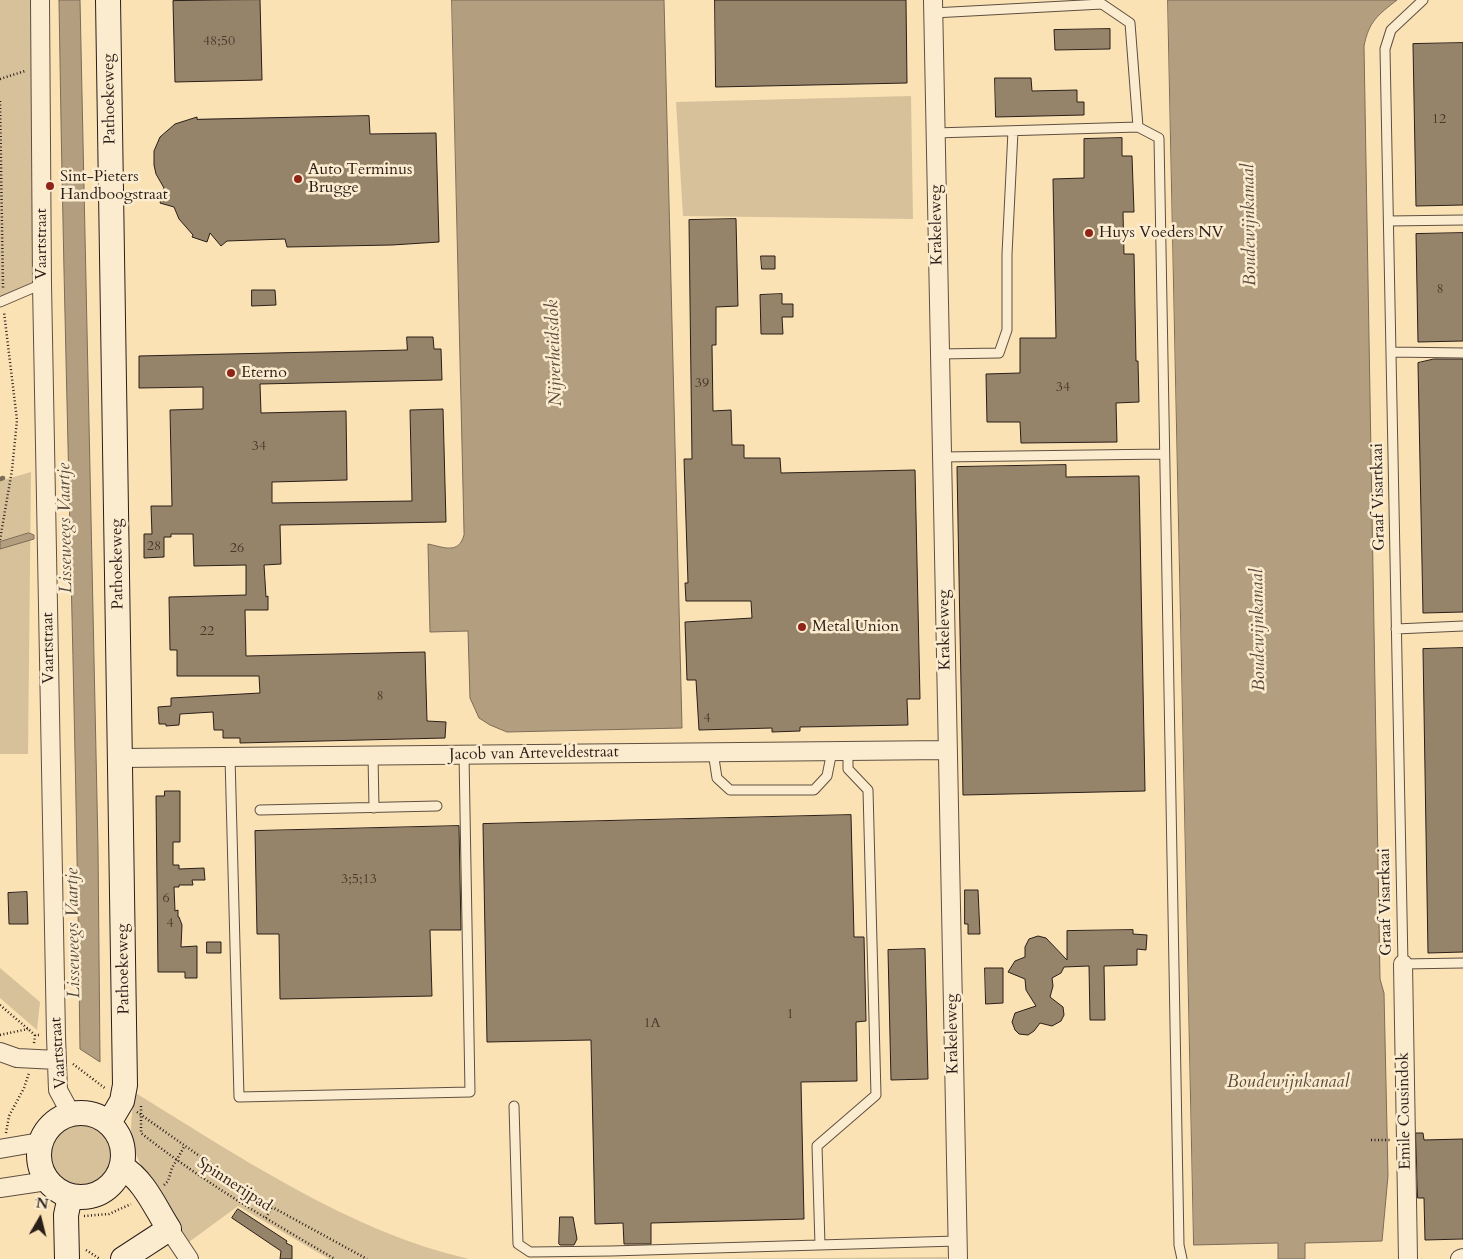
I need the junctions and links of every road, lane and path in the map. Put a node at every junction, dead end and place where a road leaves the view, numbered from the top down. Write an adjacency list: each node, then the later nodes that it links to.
1 (40, 0): 5 (street, Vaartstraat)
2 (108, 0): 30 (main road, Pathoekeweg)
3 (1423, 0): 12 (lane, Graaf Visartkaai)
4 (933, 6): 8 (lane); 10 (street, Krakeleweg)
5 (41, 67): 6 (path); 13 (street, Vaartstraat)
6 (0, 79)
7 (0, 101): 14 (path)
8 (1138, 128): 9 (lane); 18 (lane)
9 (1013, 131): 10 (lane); 17 (lane)
10 (935, 133): 17 (street, Krakeleweg)
11 (1463, 220): 12 (lane)
12 (1388, 221): 15 (lane, Graaf Visartkaai)
13 (42, 284): 14 (lane); 41 (street, Vaartstraat)
14 (2, 302): 20 (path)
15 (1391, 352): 16 (lane); 23 (lane, Graaf Visartkaai)
16 (1463, 353)
17 (940, 354): 19 (street, Krakeleweg)
18 (1164, 454): 19 (lane); 68 (lane)
19 (942, 457): 24 (street, Krakeleweg)
20 (1, 535): 21 (path)
21 (0, 540)
22 (1463, 626): 23 (lane)
23 (1396, 629): 34 (lane, Graaf Visartkaai)
24 (948, 750): 25 (street, Jacob van Arteveldestraat); 57 (street, Krakeleweg)
25 (840, 751): 26 (street, Jacob van Arteveldestraat); 26 (lane); 58 (lane)
26 (713, 752): 27 (street, Jacob van Arteveldestraat)
27 (464, 755): 28 (street, Jacob van Arteveldestraat); 29 (lane)
28 (373, 756): 29 (street, Jacob van Arteveldestraat); 32 (lane)
29 (230, 757): 30 (street, Jacob van Arteveldestraat)
30 (120, 758): 44 (main road, Pathoekeweg)
31 (437, 806): 32 (lane)
32 (374, 808): 33 (lane)
33 (260, 810)
34 (1403, 964): 35 (lane); 69 (street, Emile Cousindok)
35 (1463, 964)
36 (0, 1005): 37 (path)
37 (29, 1029): 38 (path); 40 (path)
38 (0, 1035)
39 (0, 1052): 40 (street)
40 (32, 1058): 41 (street); 47 (path)
41 (57, 1060): 43 (street, Vaartstraat)
42 (514, 1106): 60 (lane)
43 (71, 1114): 44 (main road); 45 (main road)
44 (109, 1123): 49 (main road)
45 (40, 1142): 47 (street); 50 (main road)
46 (184, 1147): 48 (path); 48 (path, Spinnerijpad); 54 (path)
47 (4, 1148)
48 (175, 1160): 52 (path); 55 (path, Spinnerijpad)
49 (122, 1166): 52 (main road); 53 (main road)
50 (47, 1181): 51 (street); 53 (main road)
51 (0, 1188)
52 (148, 1196): 53 (path); 56 (main road)
53 (68, 1206): 61 (main road)
54 (272, 1208): 55 (path); 59 (path)
55 (266, 1218): 64 (path, Spinnerijpad)
56 (169, 1229): 62 (main road); 63 (street)
57 (957, 1241): 58 (lane); 67 (street, Krakeleweg)
58 (820, 1245): 60 (lane)
59 (356, 1255): 65 (path); 66 (path)
60 (611, 1255)
61 (67, 1259)
62 (123, 1259)
63 (190, 1259)
64 (335, 1259)
65 (355, 1259)
66 (367, 1259)
67 (958, 1259)
68 (1182, 1259)
69 (1408, 1259)

